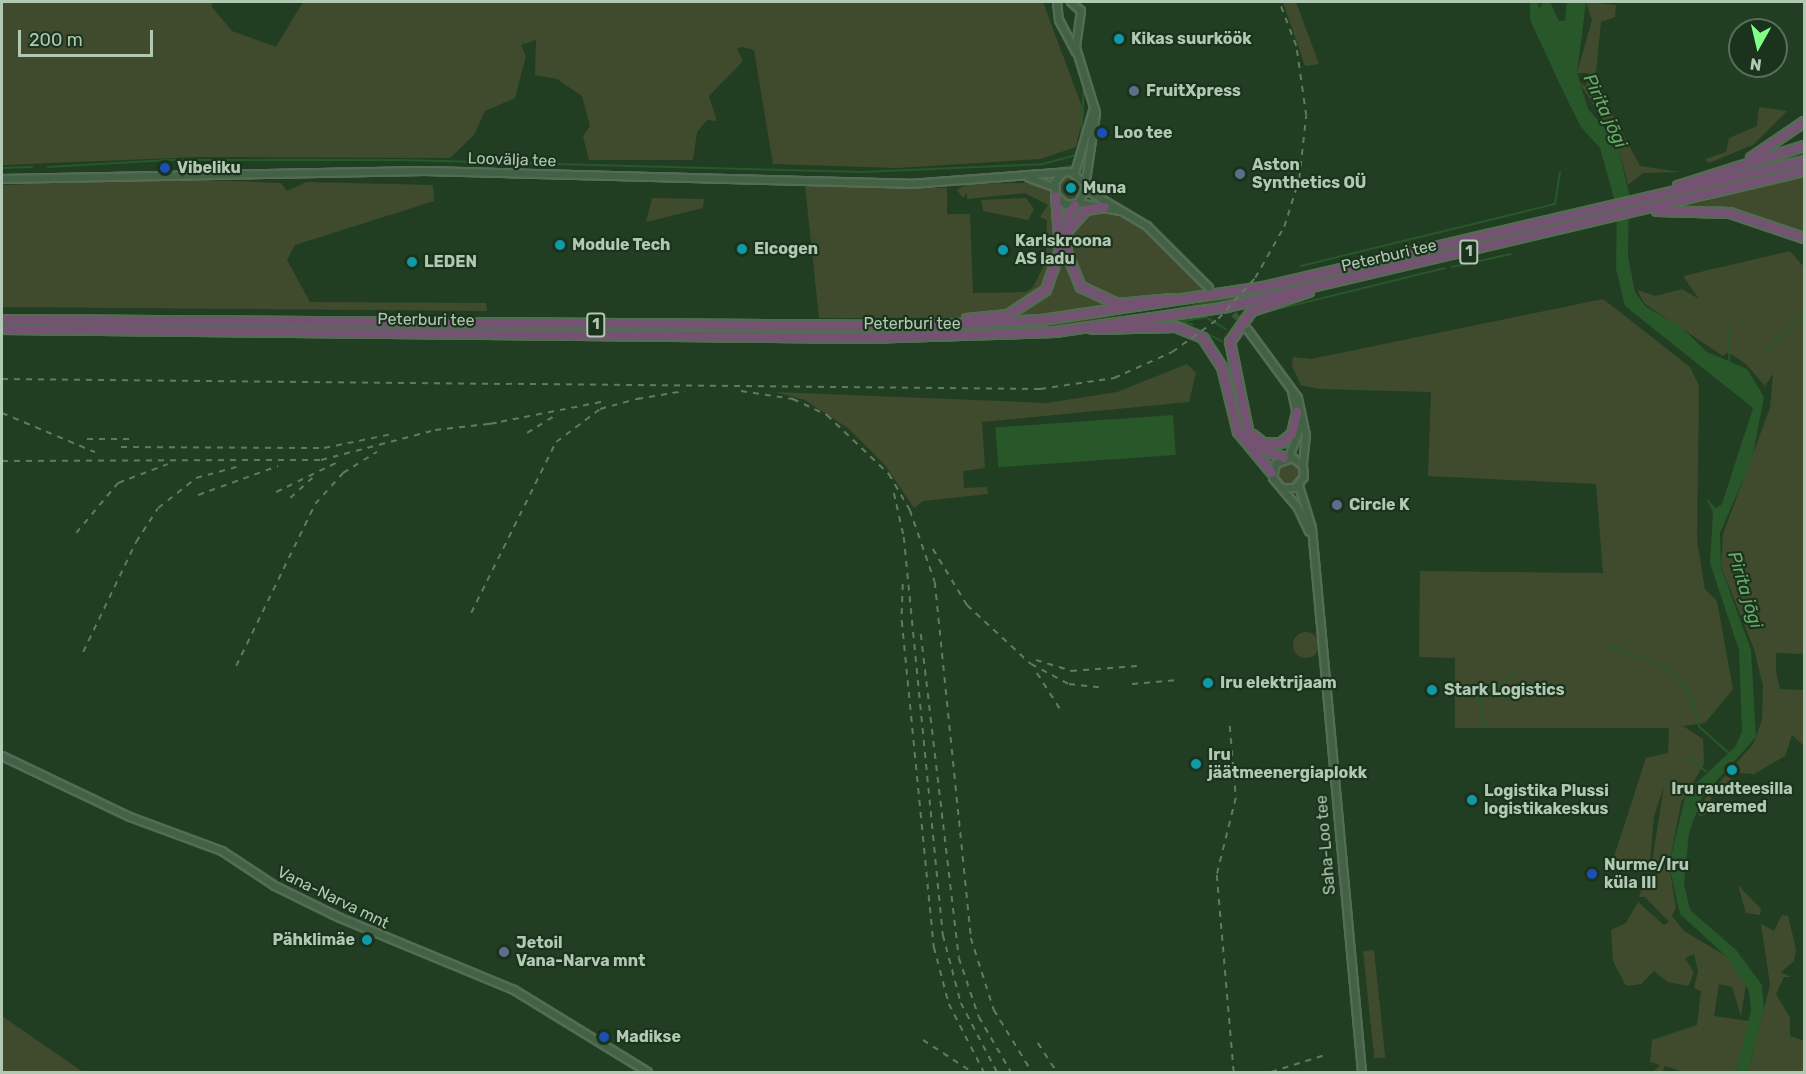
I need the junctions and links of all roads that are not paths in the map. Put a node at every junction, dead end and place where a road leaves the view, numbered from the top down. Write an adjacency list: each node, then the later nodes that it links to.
1 (1071, 2): 2 (street); 4 (street)
2 (1058, 5): 3 (street)
3 (1060, 22): 4 (street); 5 (street)
4 (1077, 24): 5 (street)
5 (1080, 60): 6 (street)
6 (1094, 105): 12 (street); 16 (street)
7 (1804, 122): 10 (highway)
8 (1804, 146): 10 (highway)
9 (1804, 161): 19 (highway, Peterburi tee / 1)
10 (1740, 164): 19 (highway)
11 (1804, 171): 23 (highway, Peterburi tee / 1)
12 (1075, 173): 13 (street); 16 (street)
13 (1062, 174): 14 (street, Loovälja tee); 17 (street)
14 (1022, 177): 15 (street, Loovälja tee); 17 (street, Loovälja tee)
15 (2, 179)
16 (1086, 181): 18 (street)
17 (1054, 187): 20 (street)
18 (1088, 190): 21 (street); 24 (street)
19 (1660, 194): 29 (highway, Peterburi tee / 1)
20 (1056, 196): 21 (street); 31 (highway)
21 (1077, 204): 22 (street); 25 (highway)
22 (1105, 207): 24 (street); 25 (highway)
23 (1640, 212): 26 (highway); 27 (highway, Peterburi tee / 1)
24 (1126, 213): 28 (street)
25 (1068, 231): 29 (highway)
26 (1804, 236)
27 (1330, 284): 32 (highway, Peterburi tee / 1); 37 (highway)
28 (1209, 288)
29 (1188, 301): 31 (highway, Peterburi tee / 1)
30 (2, 320): 31 (highway, Peterburi tee / 1)
31 (914, 326)
32 (1089, 328): 33 (highway, Peterburi tee / 1); 40 (highway)
33 (2, 330)
34 (1248, 330): 35 (street)
35 (1292, 388): 36 (street); 39 (street)
36 (1297, 412): 37 (highway); 38 (street)
37 (1246, 428): 38 (highway)
38 (1287, 458): 39 (street); 40 (street)
39 (1303, 466): 41 (street)
40 (1272, 473): 42 (street, Saha-Loo tee)
41 (1299, 486): 42 (street); 43 (street, Saha-Loo tee)
42 (1283, 488): 43 (street, Saha-Loo tee)
43 (1312, 544): 46 (street, Saha-Loo tee)
44 (2, 756): 45 (street, Vana-Narva mnt)
45 (648, 1072)
46 (1362, 1072)

